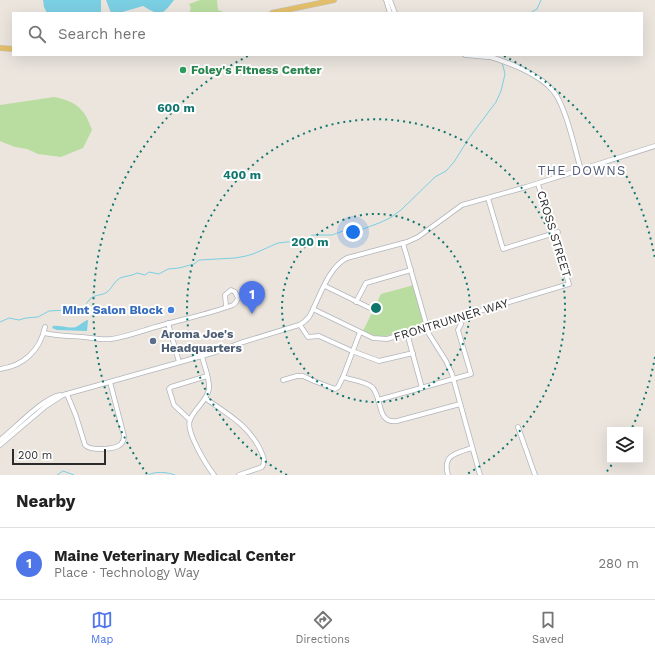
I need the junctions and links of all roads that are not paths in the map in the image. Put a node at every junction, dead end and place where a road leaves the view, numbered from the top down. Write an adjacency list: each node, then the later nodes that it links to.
1 (334, 0): 4 (main road)
2 (386, 0): 5 (street)
3 (390, 0): 6 (street)
4 (277, 12)
5 (390, 12)
6 (395, 12)
7 (0, 48): 8 (main road)
8 (12, 49)
9 (471, 56): 11 (street)
10 (488, 56): 11 (street)
11 (492, 57): 13 (street)
12 (655, 146): 13 (street)
13 (582, 170): 14 (street)
14 (538, 184): 15 (street); 16 (street, CROSS STREET)
15 (488, 198): 16 (street); 17 (street)
16 (556, 233): 19 (street, CROSS STREET)
17 (403, 243): 18 (street); 20 (street)
18 (411, 270): 21 (street); 29 (street)
19 (569, 284): 25 (street, FRONTRUNNER WAY)
20 (325, 286): 21 (street); 23 (street)
21 (356, 302): 24 (street)
22 (226, 306): 26 (street)
23 (313, 309): 27 (street); 30 (street, FRONTRUNNER WAY)
24 (372, 309)
25 (460, 317): 29 (street, FRONTRUNNER WAY); 40 (street)
26 (168, 323): 31 (street); 36 (street)
27 (300, 325): 33 (street); 35 (street)
28 (45, 327): 31 (street)
29 (427, 327): 32 (street, FRONTRUNNER WAY); 40 (street)
30 (360, 332): 32 (street, FRONTRUNNER WAY); 33 (street)
31 (44, 333): 37 (street)
32 (407, 333): 34 (street)
33 (352, 351): 34 (street); 39 (street)
34 (413, 353): 43 (street)
35 (202, 356): 36 (street); 38 (street)
36 (179, 362): 42 (street)
37 (0, 369)
38 (207, 376): 45 (street); 48 (street)
39 (343, 377): 41 (street); 46 (street)
40 (453, 379): 43 (street); 47 (street)
41 (283, 380)
42 (110, 382): 44 (street); 44 (street)
43 (422, 388): 46 (street)
44 (65, 395): 50 (street); 51 (street)
45 (205, 398): 48 (street); 54 (street)
46 (378, 400): 47 (street)
47 (460, 404): 52 (street)
48 (190, 420): 53 (street)
49 (518, 426): 57 (street)
50 (0, 440)
51 (0, 445)
52 (472, 448): 55 (street); 56 (street)
53 (214, 475)
54 (239, 475)
55 (448, 475)
56 (480, 475)
57 (535, 475)

